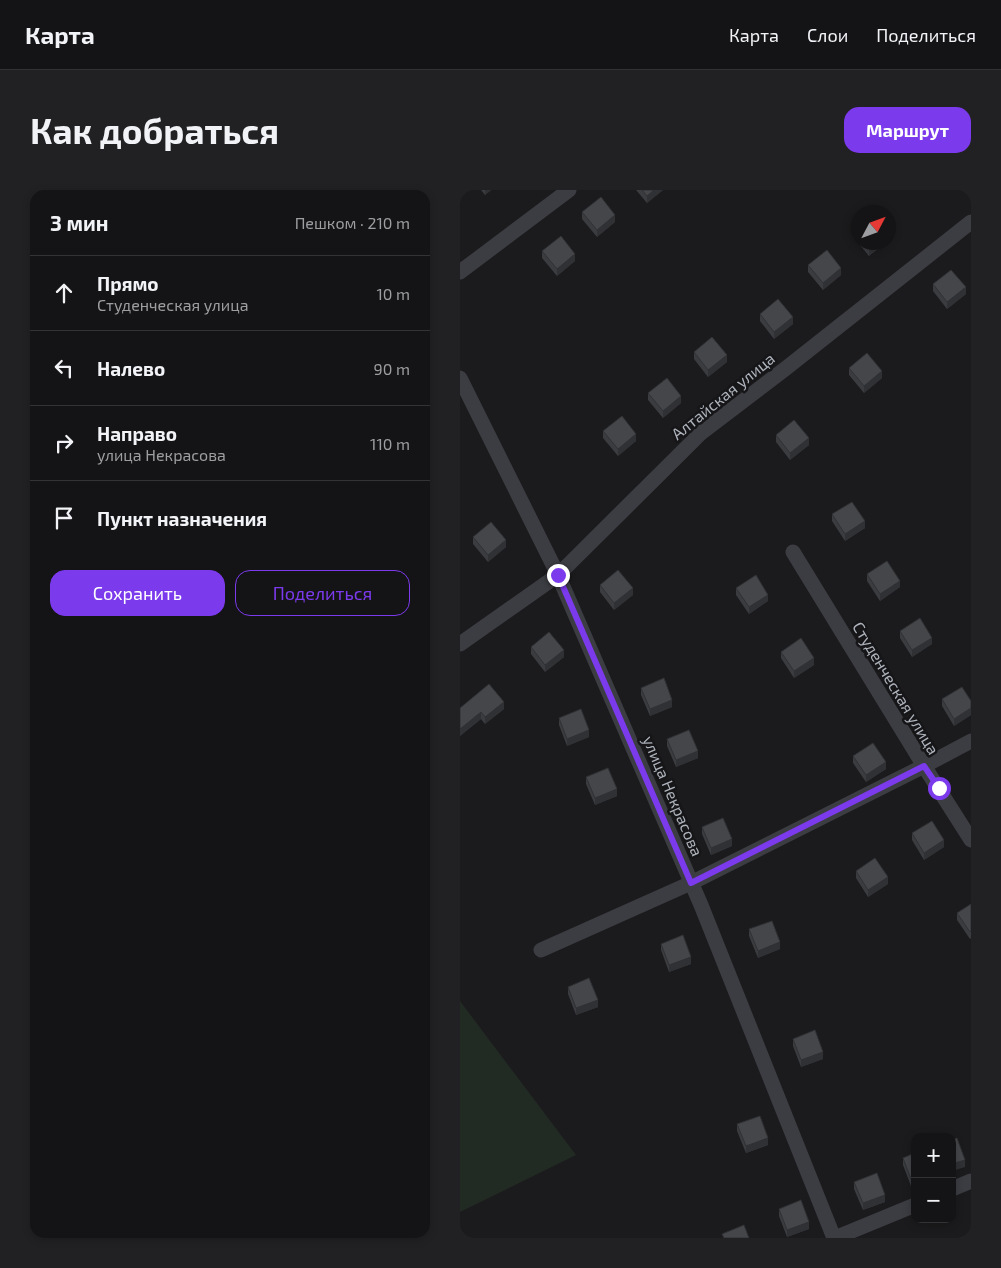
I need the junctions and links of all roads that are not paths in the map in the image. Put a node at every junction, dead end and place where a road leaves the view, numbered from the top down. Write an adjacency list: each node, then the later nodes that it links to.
1 (569, 190): 3 (street)
2 (971, 222): 6 (street, Алтайская улица)
3 (460, 272)
4 (460, 378): 6 (street, улица Некрасова)
5 (794, 552): 9 (street, Студенческая улица)
6 (558, 575): 7 (street, Алтайская улица); 11 (street, улица Некрасова)
7 (460, 644)
8 (971, 741): 9 (street)
9 (924, 766): 10 (street, Студенческая улица); 11 (street)
10 (971, 840)
11 (691, 883): 12 (street); 16 (street, улица Некрасова)
12 (542, 950)
13 (971, 1181): 14 (street)
14 (956, 1187)
15 (911, 1207): 16 (street)
16 (834, 1238)

